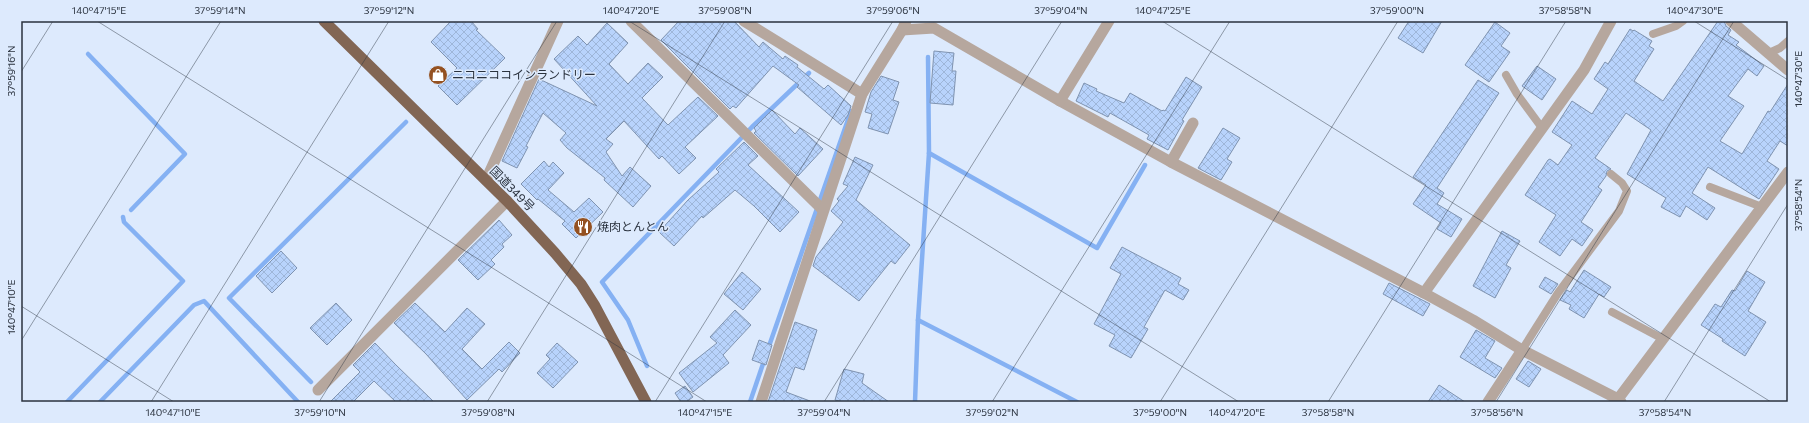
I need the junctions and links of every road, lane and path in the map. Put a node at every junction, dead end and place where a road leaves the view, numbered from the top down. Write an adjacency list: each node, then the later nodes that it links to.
1 (324, 21): 22 (highway, 国道349号)
2 (558, 21): 22 (street)
3 (631, 21): 26 (street)
4 (744, 21): 15 (street)
5 (1109, 21): 16 (street)
6 (1611, 21): 18 (street)
7 (1683, 21): 10 (lane)
8 (1731, 21): 12 (street)
9 (904, 26): 15 (street); 16 (street)
10 (1653, 34)
11 (1788, 41): 12 (lane)
12 (1769, 53): 13 (street)
13 (1788, 70)
14 (1506, 74): 18 (lane)
15 (862, 94): 26 (street)
16 (1060, 101): 19 (street)
17 (1193, 123): 19 (street)
18 (1542, 128): 27 (street)
19 (1171, 162): 27 (street)
20 (1788, 172): 25 (street)
21 (1611, 174): 30 (lane)
22 (486, 180): 24 (highway, 国道349号)
23 (1710, 187): 25 (lane)
24 (507, 201): 31 (street); 33 (highway, 国道349号)
25 (1762, 206): 29 (street)
26 (823, 210): 34 (street)
27 (1424, 292): 30 (street)
28 (1612, 312): 29 (lane)
29 (1663, 339): 32 (street)
30 (1522, 350): 32 (street); 35 (street)
31 (318, 390)
32 (1620, 400)
33 (646, 402)
34 (761, 402)
35 (1488, 402)

